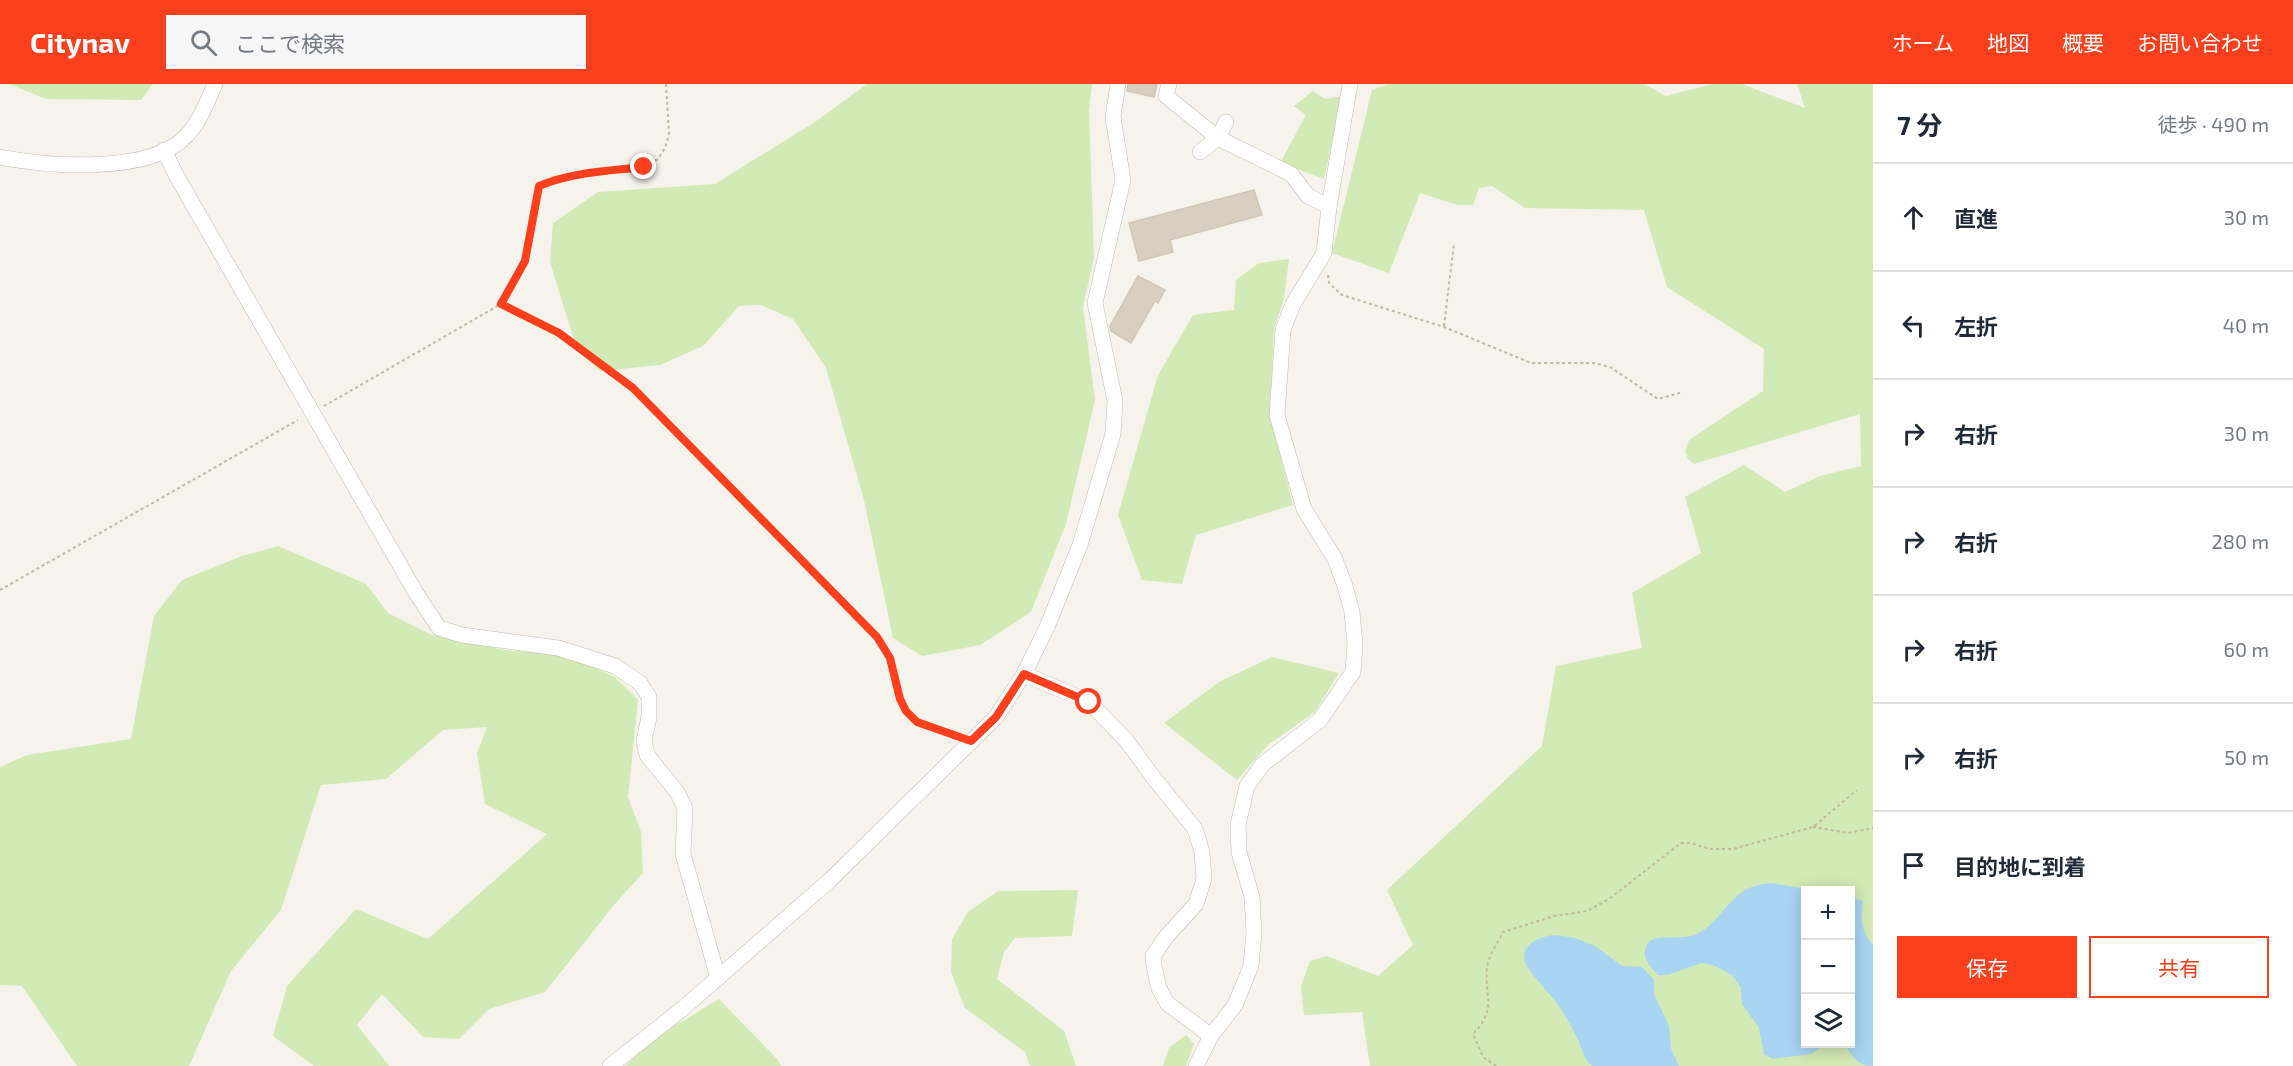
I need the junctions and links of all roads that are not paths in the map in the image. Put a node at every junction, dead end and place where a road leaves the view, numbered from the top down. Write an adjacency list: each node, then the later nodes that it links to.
1 (215, 84): 7 (street)
2 (1118, 84): 11 (street)
3 (1169, 84): 6 (street)
4 (1350, 84): 10 (street)
5 (1226, 122): 6 (street)
6 (1218, 138): 8 (street); 10 (street)
7 (164, 150): 9 (street); 12 (street)
8 (1200, 152)
9 (0, 157)
10 (1329, 207): 13 (street)
11 (1024, 674): 12 (street); 13 (street)
12 (718, 978): 14 (street)
13 (1211, 1036): 15 (street)
14 (610, 1066)
15 (1196, 1066)

